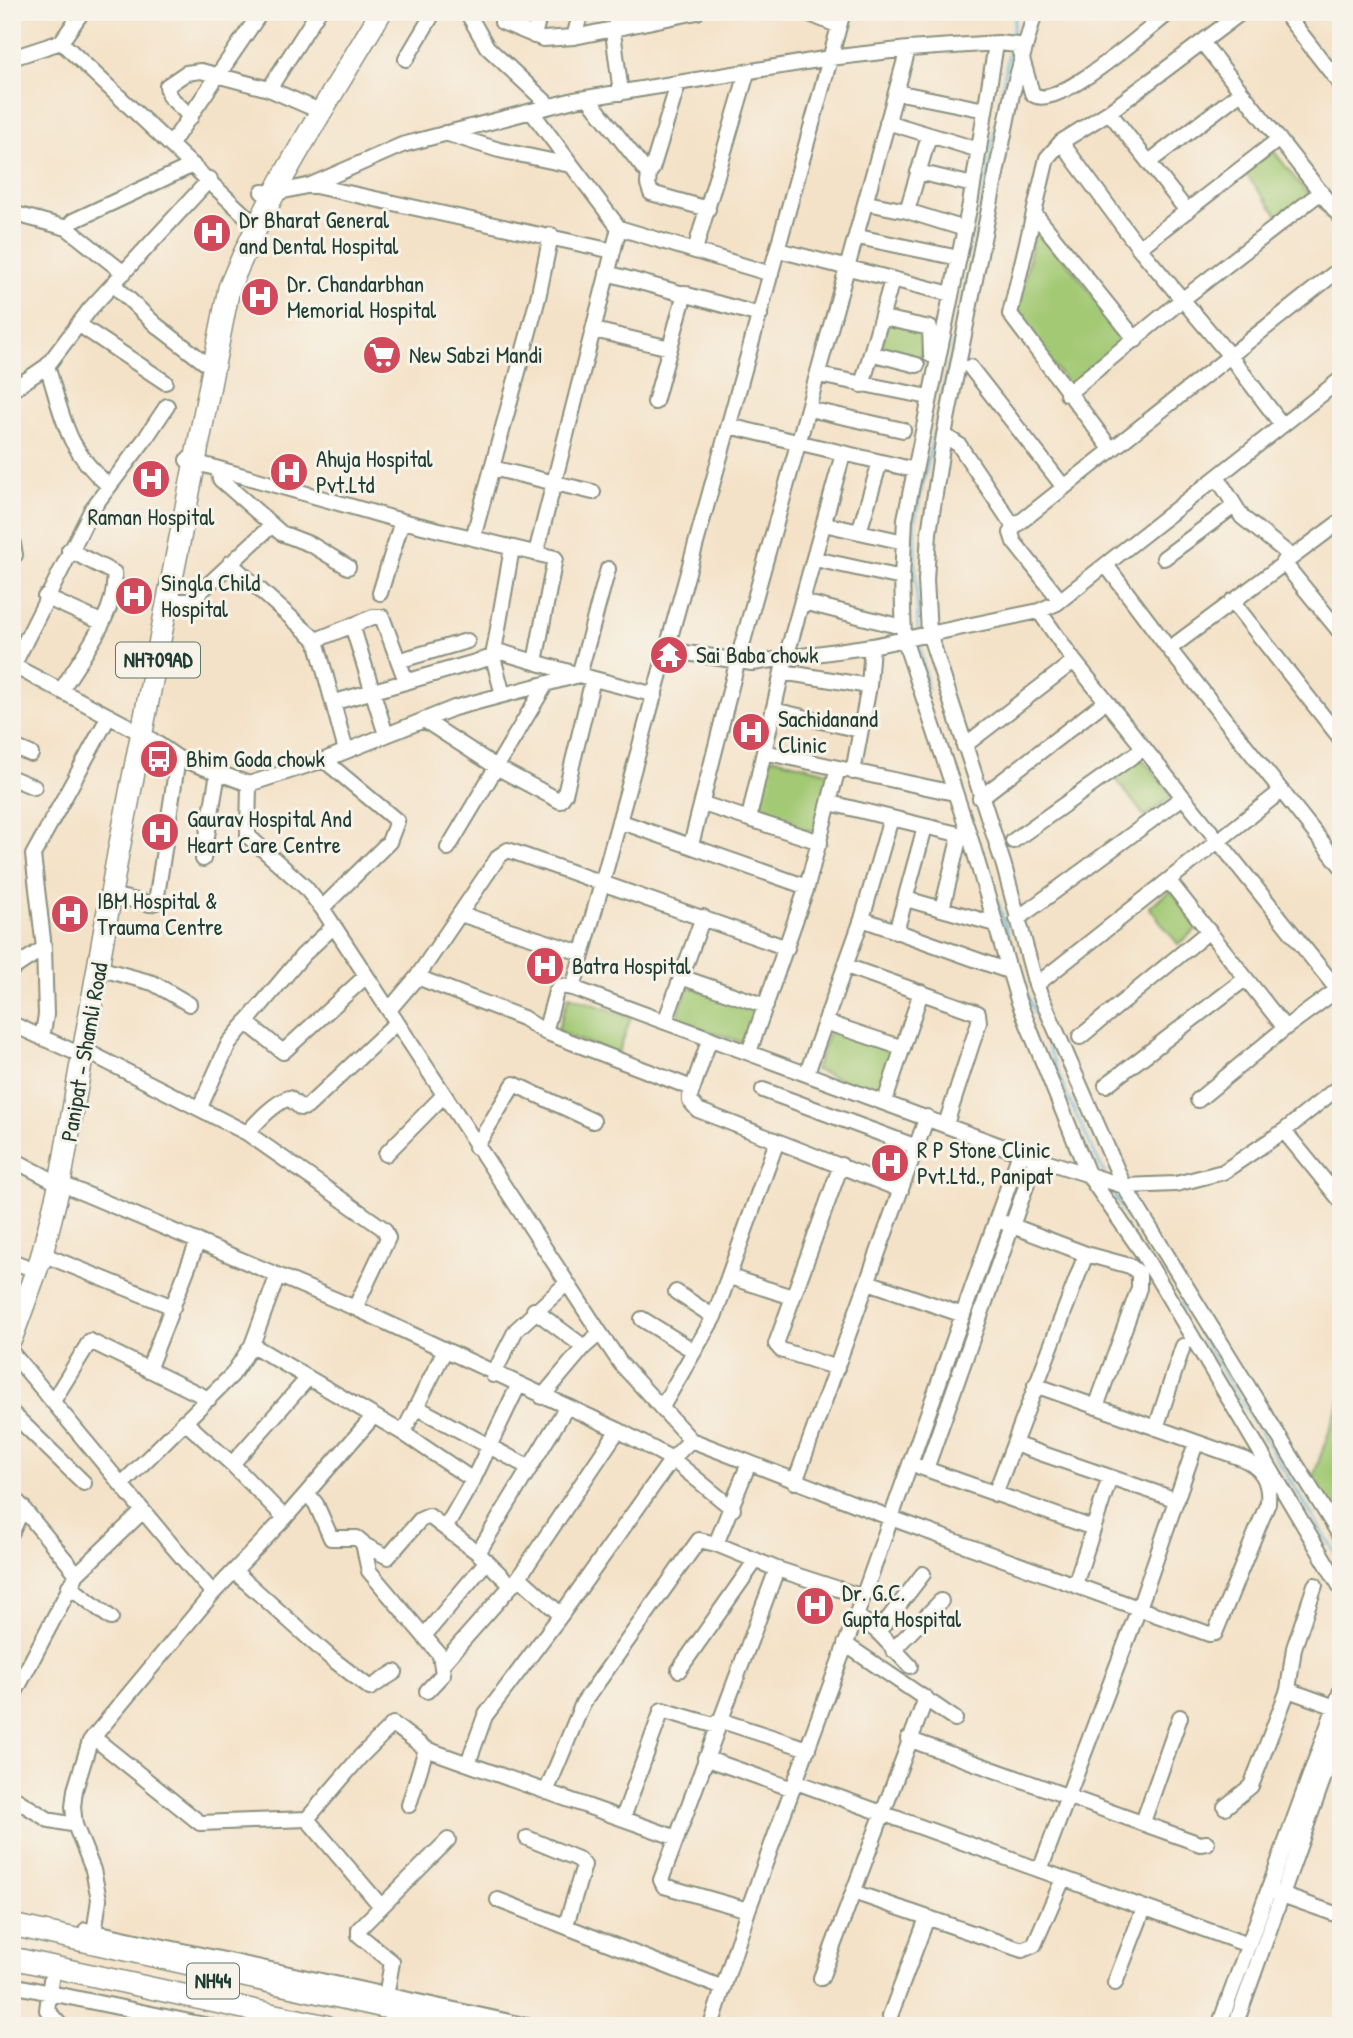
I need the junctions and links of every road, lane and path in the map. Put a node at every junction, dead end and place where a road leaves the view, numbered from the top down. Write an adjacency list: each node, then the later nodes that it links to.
1 (82, 12): 22 (street)
2 (261, 12): 31 (street)
3 (318, 12): 34 (street)
4 (367, 12): 40 (highway, Panipat - Shamli Road / NH709AD)
5 (381, 12): 40 (highway, Panipat - Shamli Road / NH709AD)
6 (434, 12): 29 (street)
7 (467, 12): 39 (street)
8 (503, 12): 20 (street)
9 (540, 12): 20 (street)
10 (582, 12): 21 (street)
11 (620, 12): 19 (street)
12 (697, 12): 19 (street)
13 (806, 12): 18 (street)
14 (1035, 12): 26 (street)
15 (1170, 12): 26 (street)
16 (1242, 12): 23 (street)
17 (1289, 14): 32 (street)
18 (841, 19): 28 (street)
19 (613, 32): 21 (street); 37 (street)
20 (534, 36): 21 (street)
21 (574, 37)
22 (61, 42): 27 (street); 50 (street)
23 (1202, 42): 36 (street); 43 (street)
24 (997, 44): 25 (street); 26 (street); 41 (street)
25 (908, 49): 28 (street); 35 (street)
26 (1021, 51): 116 (street)
27 (12, 58)
28 (830, 58): 30 (street); 77 (street)
29 (406, 60)
30 (747, 73): 33 (street); 63 (street)
31 (218, 76): 34 (street); 44 (street); 44 (street)
32 (1340, 82)
33 (678, 84): 37 (street); 56 (street)
34 (269, 89): 40 (street)
35 (896, 92): 41 (street); 45 (street)
36 (1241, 92): 48 (street); 52 (street)
37 (621, 93): 38 (street)
38 (588, 98): 39 (street); 56 (street)
39 (550, 106): 42 (street)
40 (317, 109): 60 (highway, Panipat - Shamli Road / NH709AD)
41 (985, 110): 51 (street)
42 (531, 111): 46 (street); 54 (street)
43 (1109, 112): 49 (street); 52 (street)
44 (191, 117): 50 (street)
45 (887, 122): 47 (street); 62 (street)
46 (445, 133): 54 (street); 58 (street)
47 (929, 136): 51 (street); 55 (street)
48 (1279, 139): 61 (street); 65 (street)
49 (1061, 142): 67 (street); 75 (street)
50 (171, 144): 53 (street)
51 (979, 150): 59 (street)
52 (1149, 162): 65 (street)
53 (193, 165): 57 (street); 70 (street)
54 (570, 165): 71 (street)
55 (918, 172): 59 (street); 64 (street)
56 (649, 173): 63 (street)
57 (209, 179): 69 (street); 82 (street)
58 (311, 185): 60 (street); 73 (street)
59 (973, 186): 72 (street)
60 (269, 192): 69 (highway, Panipat - Shamli Road / NH709AD); 98 (highway, Panipat - Shamli Road / NH709AD)
61 (1321, 192): 68 (street); 89 (street)
62 (867, 203): 64 (street); 74 (street)
63 (708, 209): 76 (street)
64 (907, 211): 72 (street)
65 (1187, 211): 75 (street)
66 (12, 213): 70 (street)
67 (1034, 213): 94 (street); 108 (street)
68 (1341, 218)
69 (249, 219): 98 (highway, Panipat - Shamli Road / NH709AD)
70 (67, 228): 82 (street)
71 (619, 228): 76 (street); 78 (street)
72 (965, 229): 79 (street)
73 (551, 235): 78 (street); 122 (street)
74 (858, 237): 79 (street); 80 (street)
75 (1139, 248): 89 (street)
76 (695, 250): 84 (street)
77 (778, 250): 80 (street); 84 (street)
78 (613, 251): 83 (street)
79 (959, 258): 88 (street)
80 (849, 266): 85 (street); 103 (street)
81 (1341, 268): 97 (street)
82 (124, 273): 86 (street)
83 (607, 273): 87 (street); 93 (street)
84 (771, 274): 90 (street)
85 (892, 280): 88 (street); 91 (street)
86 (113, 284): 92 (street); 98 (street)
87 (685, 293): 90 (street); 95 (street)
88 (951, 294): 101 (street)
89 (1183, 299): 94 (street); 97 (street)
90 (760, 315): 114 (street)
91 (883, 318): 96 (street); 101 (street)
92 (78, 324): 100 (street); 105 (street)
93 (594, 330): 95 (street); 126 (street)
94 (1136, 340): 108 (street)
95 (670, 348): 110 (street)
96 (874, 354): 99 (street); 106 (street)
97 (1230, 356): 113 (street); 118 (street)
98 (209, 363): 120 (highway, Panipat - Shamli Road / NH709AD)
99 (916, 365)
100 (47, 366): 107 (street); 127 (street)
101 (935, 367): 109 (street)
102 (970, 367): 128 (street)
103 (818, 375): 106 (street); 112 (street)
104 (1341, 379): 113 (street)
105 (164, 382)
106 (862, 385): 109 (street)
107 (12, 390)
108 (1067, 394): 118 (street)
109 (929, 397): 124 (street)
110 (655, 402)
111 (167, 406): 127 (street)
112 (809, 409): 115 (street); 117 (street)
113 (1282, 425): 125 (street)
114 (729, 426): 117 (street); 169 (street)
115 (903, 430)
116 (944, 435): 134 (street); 163 (street)
117 (799, 441): 119 (street); 175 (street)
118 (1111, 449): 128 (street)
119 (843, 454): 121 (street); 132 (street)
120 (190, 461): 123 (street); 155 (highway, Panipat - Shamli Road / NH709AD); 193 (highway, Panipat - Shamli Road / NH709AD)
121 (880, 462): 124 (street); 136 (street)
122 (492, 468): 126 (street); 137 (street)
123 (218, 469): 131 (street); 133 (street)
124 (915, 470): 139 (street)
125 (1217, 477): 130 (street); 148 (street)
126 (554, 483): 129 (street); 142 (street)
127 (109, 486): 141 (street)
128 (1063, 486): 134 (street)
129 (593, 492)
130 (1234, 506): 144 (street); 146 (street)
131 (402, 521): 137 (street); 152 (street)
132 (824, 524): 136 (street); 145 (street)
133 (271, 526): 147 (street); 149 (street)
134 (1014, 527): 154 (street)
135 (1338, 529): 146 (street)
136 (859, 532): 139 (street)
137 (473, 538): 140 (street)
138 (12, 539): 143 (street)
139 (904, 542): 151 (street)
140 (512, 548): 142 (street); 170 (street)
141 (69, 550): 153 (street); 159 (street)
142 (536, 553): 174 (street)
143 (15, 555)
144 (1164, 558)
145 (815, 559): 151 (street); 156 (street)
146 (1287, 559): 157 (street); 162 (street)
147 (230, 563): 155 (street); 165 (street)
148 (1106, 565): 154 (street); 168 (street)
149 (348, 566)
150 (608, 569): 178 (street)
151 (900, 578): 161 (street); 164 (street)
152 (380, 593)
153 (45, 597): 159 (street); 176 (street)
154 (1060, 600): 158 (street)
155 (169, 601): 193 (highway, Panipat - Shamli Road / NH709AD)
156 (803, 601): 161 (street); 171 (street)
157 (1232, 601): 168 (street); 195 (street)
158 (1039, 611): 163 (street); 173 (street)
159 (101, 622): 183 (street)
160 (352, 625): 165 (street); 172 (street); 184 (street)
161 (894, 625): 164 (street)
162 (1341, 633)
163 (927, 634): 164 (street); 197 (street)
164 (901, 639): 167 (street); 210 (street)
165 (316, 640): 188 (street)
166 (467, 641): 172 (street)
167 (872, 646): 171 (street); 182 (street)
168 (1169, 649): 211 (street)
169 (667, 650): 175 (street); 186 (street)
170 (494, 653): 174 (street); 180 (street); 185 (street)
171 (787, 656): 175 (street); 177 (street)
172 (401, 660): 180 (street)
173 (1074, 661): 187 (street); 197 (street)
174 (535, 662): 178 (street)
175 (737, 663): 215 (street)
176 (13, 666): 183 (street)
177 (782, 672): 182 (street); 189 (street)
178 (579, 675): 179 (street); 181 (street)
179 (593, 679): 186 (street); 204 (street)
180 (406, 681): 184 (street)
181 (546, 684): 185 (street); 204 (street)
182 (869, 686): 192 (street)
183 (61, 691): 190 (street)
184 (375, 693): 188 (street); 194 (street)
185 (503, 695): 191 (street)
186 (655, 695): 218 (street)
187 (1106, 701): 198 (street); 213 (street)
188 (335, 702): 199 (street)
189 (773, 710): 192 (street); 200 (street)
190 (109, 716): 193 (street); 243 (street)
191 (424, 720): 194 (street); 204 (street)
192 (860, 730): 205 (street)
193 (138, 731): 202 (street); 231 (highway, Panipat - Shamli Road / NH709AD); 272 (highway, Panipat - Shamli Road / NH709AD)
194 (386, 735): 199 (street)
195 (1341, 739)
196 (12, 746): 201 (street)
197 (964, 746): 213 (street)
198 (1144, 748): 212 (street); 222 (street)
199 (346, 751): 203 (street)
200 (764, 752): 205 (street); 216 (street)
201 (31, 754)
202 (178, 758): 206 (street); 231 (street)
203 (324, 760): 208 (street); 233 (street)
204 (498, 768): 225 (street)
205 (845, 770): 210 (street); 214 (street)
206 (218, 773): 208 (street); 226 (street)
207 (12, 778): 209 (street)
208 (249, 784): 233 (street)
209 (34, 788)
210 (954, 793): 220 (street)
211 (1280, 793): 221 (street); 227 (street)
212 (1183, 797): 221 (street); 238 (street)
213 (981, 798): 238 (street)
214 (830, 803): 217 (street); 223 (street)
215 (703, 804): 216 (street); 224 (street)
216 (749, 818): 223 (street)
217 (891, 818): 219 (street); 237 (street)
218 (619, 821): 224 (street); 229 (street)
219 (925, 827): 220 (street); 232 (street)
220 (965, 836): 234 (street); 239 (street)
221 (1219, 840): 228 (street); 257 (street)
222 (1013, 841)
223 (820, 842): 230 (street)
224 (691, 845): 230 (street)
225 (448, 848)
226 (203, 859)
227 (1341, 866)
228 (1170, 880): 241 (street); 254 (street)
229 (601, 881): 235 (street); 236 (street); 245 (street)
230 (807, 887): 244 (street)
231 (111, 895): 247 (highway, Panipat - Shamli Road / NH709AD)
232 (906, 898): 234 (street); 242 (street)
233 (323, 908): 240 (street)
234 (942, 909): 239 (street)
235 (460, 914): 245 (street); 251 (street)
236 (703, 917): 244 (street); 252 (street)
237 (862, 919): 242 (street); 246 (street)
238 (1017, 919): 254 (street)
239 (995, 924): 249 (street)
240 (333, 927): 250 (street); 261 (street)
241 (1209, 931): 253 (street); 268 (street)
242 (896, 932): 249 (street)
243 (44, 948): 248 (street); 269 (street)
244 (787, 948): 259 (street)
245 (580, 953): 255 (street)
246 (846, 966): 256 (street); 263 (street)
247 (99, 968): 258 (street); 272 (highway, Panipat - Shamli Road / NH709AD)
248 (12, 969)
249 (1008, 971): 296 (street)
250 (365, 976): 260 (street); 261 (street)
251 (417, 977): 260 (street); 267 (street)
252 (681, 977): 259 (street); 262 (street)
253 (1245, 979): 266 (street); 275 (street)
254 (1036, 985): 298 (street)
255 (573, 988): 262 (street); 267 (street)
256 (921, 992): 271 (street); 285 (street)
257 (1339, 992): 266 (street)
258 (189, 1004)
259 (766, 1006): 273 (street)
260 (388, 1010): 264 (street)
261 (246, 1022): 282 (street)
262 (666, 1022): 270 (street)
263 (825, 1022): 271 (street); 274 (street)
264 (396, 1023): 279 (street); 287 (street)
265 (12, 1024): 269 (street)
266 (1285, 1028): 280 (street)
267 (545, 1032): 277 (street)
268 (1080, 1037)
269 (42, 1038): 272 (street)
270 (710, 1038): 273 (street); 277 (street)
271 (903, 1048): 281 (street)
272 (78, 1050): 282 (street); 297 (highway, Panipat - Shamli Road / NH709AD)
273 (749, 1052): 274 (street)
274 (807, 1073): 281 (street)
275 (1106, 1085)
276 (1341, 1085): 286 (street)
277 (692, 1088): 288 (street)
278 (763, 1090): 290 (street)
279 (444, 1095): 289 (street); 292 (street)
280 (1198, 1100)
281 (885, 1101): 283 (street)
282 (200, 1107): 287 (street)
283 (927, 1117): 285 (street); 290 (street)
284 (593, 1121): 289 (street)
285 (946, 1124): 291 (street)
286 (1284, 1131): 298 (street); 300 (street)
287 (247, 1133): 313 (street)
288 (777, 1141): 295 (street); 307 (street)
289 (476, 1147): 309 (street)
290 (917, 1147): 299 (street)
291 (1020, 1153): 293 (street); 301 (street)
292 (386, 1154)
293 (1036, 1158): 296 (street); 302 (street)
294 (12, 1159): 297 (street)
295 (841, 1165): 299 (street); 311 (street)
296 (1092, 1177): 298 (street); 385 (street)
297 (55, 1181): 303 (street); 305 (highway, Panipat - Shamli Road / NH709AD)
298 (1119, 1185): 373 (street)
299 (901, 1190): 308 (street)
300 (1341, 1201)
301 (996, 1220): 302 (street); 316 (street)
302 (1012, 1226): 304 (street); 355 (street)
303 (198, 1241): 306 (street); 312 (street)
304 (1086, 1254): 331 (street); 338 (street)
305 (27, 1260): 312 (street); 315 (highway, Panipat - Shamli Road / NH709AD); 320 (highway, Panipat - Shamli Road / NH709AD)
306 (277, 1277): 313 (street); 321 (street)
307 (730, 1278): 311 (street); 317 (street)
308 (868, 1282): 316 (street); 327 (street)
309 (566, 1284): 314 (street); 319 (street)
310 (676, 1292): 317 (street)
311 (792, 1297): 327 (street)
312 (173, 1307): 328 (street)
313 (355, 1308): 324 (street)
314 (534, 1310): 323 (street); 329 (street)
315 (12, 1312)
316 (963, 1315): 353 (street)
317 (714, 1317): 325 (street)
318 (642, 1319): 325 (street)
319 (600, 1333): 323 (street); 337 (street)
320 (12, 1337)
321 (252, 1345): 330 (street); 334 (street)
322 (1183, 1346): 343 (street)
323 (584, 1347): 333 (street)
324 (445, 1350): 329 (street); 336 (street)
325 (694, 1351): 337 (street)
326 (12, 1353): 335 (street)
327 (837, 1368): 358 (street)
328 (148, 1370): 334 (street); 335 (street)
329 (493, 1375): 332 (street)
330 (308, 1378): 341 (street); 352 (street)
331 (1035, 1385): 338 (street); 348 (street)
332 (518, 1386): 333 (street); 349 (street)
333 (542, 1397): 339 (street)
334 (209, 1399): 342 (street)
335 (53, 1401): 360 (street)
336 (416, 1407): 345 (street); 349 (street)
337 (662, 1407): 346 (street)
338 (1096, 1407): 343 (street)
339 (566, 1408): 344 (street); 354 (street)
340 (12, 1413): 359 (street)
341 (373, 1418): 345 (street); 361 (street)
342 (184, 1420): 352 (street); 360 (street)
343 (1156, 1428): 347 (street)
344 (618, 1430): 350 (street); 382 (street)
345 (403, 1433): 357 (street)
346 (691, 1440): 350 (street); 351 (street)
347 (1196, 1443): 364 (street); 389 (street)
348 (1014, 1444): 356 (street); 362 (street)
349 (488, 1447): 354 (street); 357 (street)
350 (672, 1459): 366 (street); 390 (street)
351 (749, 1463): 358 (street); 366 (street)
352 (232, 1464): 368 (street)
353 (910, 1464): 355 (street); 369 (street)
354 (530, 1468): 376 (street)
355 (926, 1469): 362 (street)
356 (1110, 1477): 364 (street); 371 (street)
357 (473, 1480): 370 (street)
358 (795, 1482): 369 (street)
359 (84, 1483)
360 (123, 1483): 367 (street)
361 (307, 1493): 368 (street); 375 (street)
362 (995, 1493): 371 (street)
363 (12, 1495): 365 (street)
364 (1177, 1500): 389 (street)
365 (23, 1507): 372 (street); 381 (street)
366 (733, 1509): 374 (street)
367 (142, 1512): 381 (street); 386 (street)
368 (285, 1518): 379 (street)
369 (891, 1518): 383 (street); 387 (street)
370 (446, 1527): 375 (street); 376 (street)
371 (1093, 1528): 383 (street)
372 (12, 1532)
373 (1341, 1537)
374 (716, 1544): 377 (street); 418 (street)
375 (364, 1545): 394 (street)
376 (483, 1557): 382 (street); 394 (street)
377 (756, 1560): 378 (street); 399 (street)
378 (777, 1569): 387 (street); 409 (street)
379 (234, 1571): 386 (street); 400 (street)
380 (923, 1574): 393 (street)
381 (73, 1580): 392 (street); 404 (street)
382 (515, 1581): 390 (street); 397 (street)
383 (1075, 1585): 389 (street)
384 (1315, 1585): 401 (street)
385 (1341, 1588)
386 (213, 1593): 411 (street)
387 (863, 1597): 391 (street)
388 (941, 1601): 396 (street)
389 (1139, 1608): 419 (street)
390 (561, 1615): 416 (street)
391 (856, 1615): 393 (street); 395 (street)
392 (111, 1618)
393 (878, 1632): 396 (street)
394 (424, 1636): 397 (street)
395 (845, 1644): 405 (street); 414 (street)
396 (893, 1650): 398 (street)
397 (443, 1663): 403 (street)
398 (910, 1666)
399 (679, 1670)
400 (395, 1672)
401 (1288, 1690): 406 (street); 422 (street)
402 (1341, 1690): 406 (street)
403 (427, 1691)
404 (12, 1698)
405 (926, 1698): 408 (street); 412 (street)
406 (1335, 1707): 435 (street)
407 (1181, 1717): 426 (street)
408 (955, 1719)
409 (718, 1723): 414 (street); 415 (street); 424 (street)
410 (1341, 1729): 435 (street)
411 (93, 1737): 425 (street); 427 (street)
412 (908, 1739): 419 (street); 423 (street)
413 (426, 1749): 416 (street); 421 (street); 425 (street)
414 (808, 1749): 417 (street)
415 (705, 1758): 417 (street); 429 (street)
416 (468, 1763): 418 (street)
417 (795, 1786): 423 (street); 439 (street)
418 (546, 1792): 424 (street)
419 (1069, 1795): 426 (street); 432 (street)
420 (12, 1797): 427 (street)
421 (409, 1805)
422 (1224, 1807)
423 (883, 1813): 432 (street); 434 (street)
424 (622, 1818): 429 (street)
425 (307, 1819): 437 (street)
426 (1143, 1822): 431 (street)
427 (75, 1825): 446 (street)
428 (527, 1838): 444 (street)
429 (677, 1838): 439 (street)
430 (448, 1840): 437 (street)
431 (1207, 1843)
432 (1040, 1870): 433 (street)
433 (1063, 1879): 438 (street); 441 (street)
434 (853, 1892): 441 (street); 450 (street)
435 (1275, 1892): 440 (street); 447 (street); 466 (street)
436 (498, 1900): 444 (street)
437 (380, 1905): 455 (street)
438 (1144, 1908): 447 (street); 451 (street)
439 (748, 1910): 454 (street)
440 (1341, 1916)
441 (927, 1918): 456 (street)
442 (12, 1919): 446 (street)
443 (12, 1925): 446 (highway)
444 (566, 1925): 454 (street)
445 (12, 1937): 461 (highway, NH44)
446 (94, 1937): 455 (highway)
447 (1248, 1945): 465 (street)
448 (12, 1958): 460 (highway, NH44)
449 (12, 1971): 453 (highway)
450 (821, 1978)
451 (1115, 1983)
452 (12, 1985): 453 (street)
453 (50, 1986): 457 (street); 458 (street); 459 (highway)
454 (723, 1988): 464 (street)
455 (385, 2000): 462 (highway); 463 (street)
456 (890, 2016)
457 (61, 2026)
458 (209, 2026)
459 (263, 2026)
460 (326, 2026)
461 (414, 2026)
462 (470, 2026)
463 (528, 2026)
464 (711, 2026)
465 (1219, 2026)
466 (1235, 2026)

